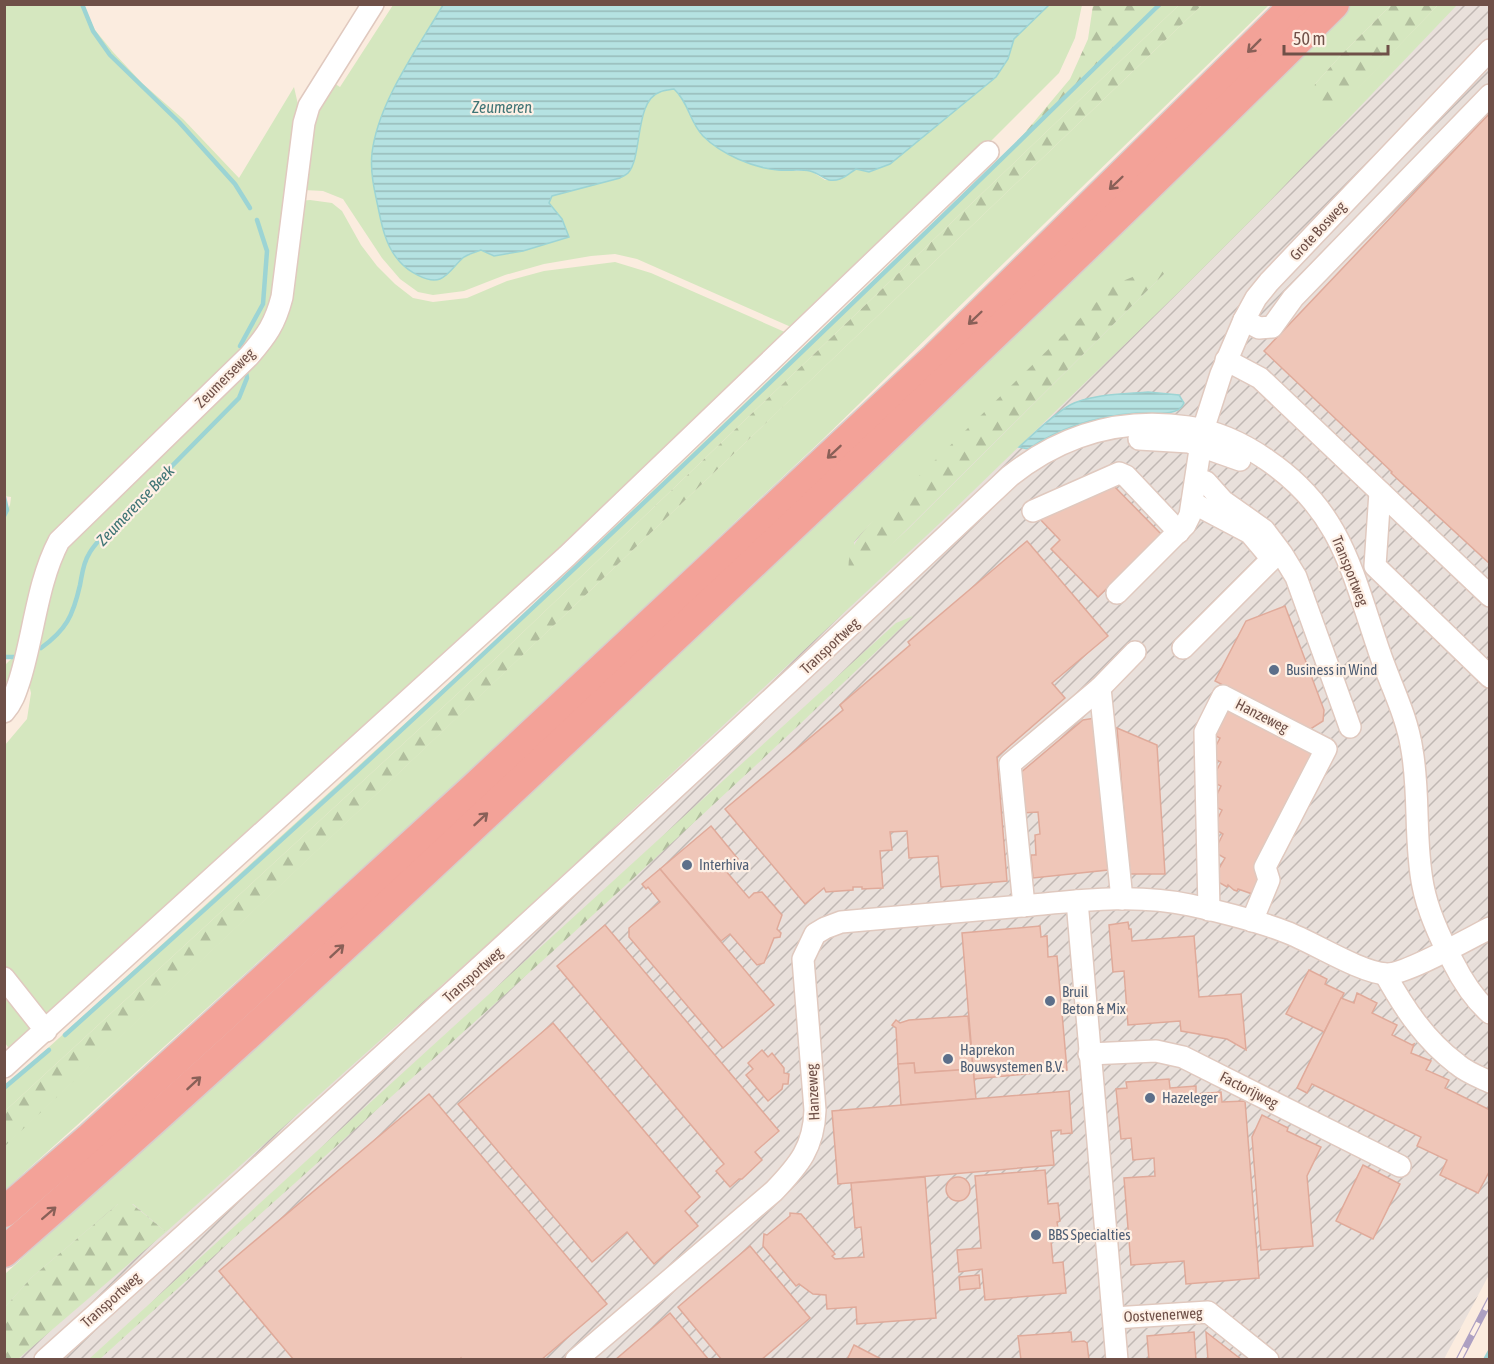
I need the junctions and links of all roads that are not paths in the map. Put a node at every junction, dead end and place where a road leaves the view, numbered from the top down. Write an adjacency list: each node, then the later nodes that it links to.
1 (373, 4): 21 (street, Zeumerseweg)
2 (1296, 4): 39 (highway, one-way to 39)
3 (1334, 4): 40 (highway, one-way to 3)
4 (1490, 50): 7 (street, Grote Bosweg)
5 (1490, 95): 7 (street)
6 (988, 152): 34 (street)
7 (1244, 320): 8 (street, Grote Bosweg)
8 (1226, 360): 9 (street, Grote Bosweg); 11 (street)
9 (1203, 438): 10 (street); 29 (street, Transportweg); 42 (street, Transportweg); 43 (street, Transportweg)
10 (1197, 479): 12 (street); 22 (street)
11 (1380, 492): 16 (street); 19 (street)
12 (1193, 503): 14 (street); 17 (street)
13 (1033, 511): 14 (street)
14 (1179, 531): 15 (street)
15 (1117, 593)
16 (1490, 596)
17 (1183, 648)
18 (1135, 652): 20 (street)
19 (1490, 678)
20 (1100, 688): 23 (street); 25 (street)
21 (4, 712)
22 (1350, 727)
23 (1122, 899): 24 (street, Hanzeweg); 26 (street, Hanzeweg)
24 (1077, 901): 25 (street, Hanzeweg); 35 (street)
25 (1024, 906): 44 (street, Hanzeweg)
26 (1209, 910): 27 (street, Hanzeweg); 27 (street, Hanzeweg)
27 (1252, 921): 30 (street, Hanzeweg)
28 (1490, 928): 29 (street)
29 (1440, 953): 30 (street); 32 (street); 33 (street)
30 (1385, 974): 37 (street)
31 (4, 978): 34 (street)
32 (1490, 1013)
33 (1490, 1027)
34 (46, 1031): 36 (street)
35 (1089, 1054): 38 (street, Factorijweg); 41 (street)
36 (4, 1067)
37 (1490, 1082)
38 (1400, 1166)
39 (4, 1212)
40 (4, 1252)
41 (1114, 1318): 45 (street); 46 (street, Oostvenerweg)
42 (45, 1359)
43 (62, 1359)
44 (576, 1359)
45 (1117, 1359)
46 (1268, 1359)

